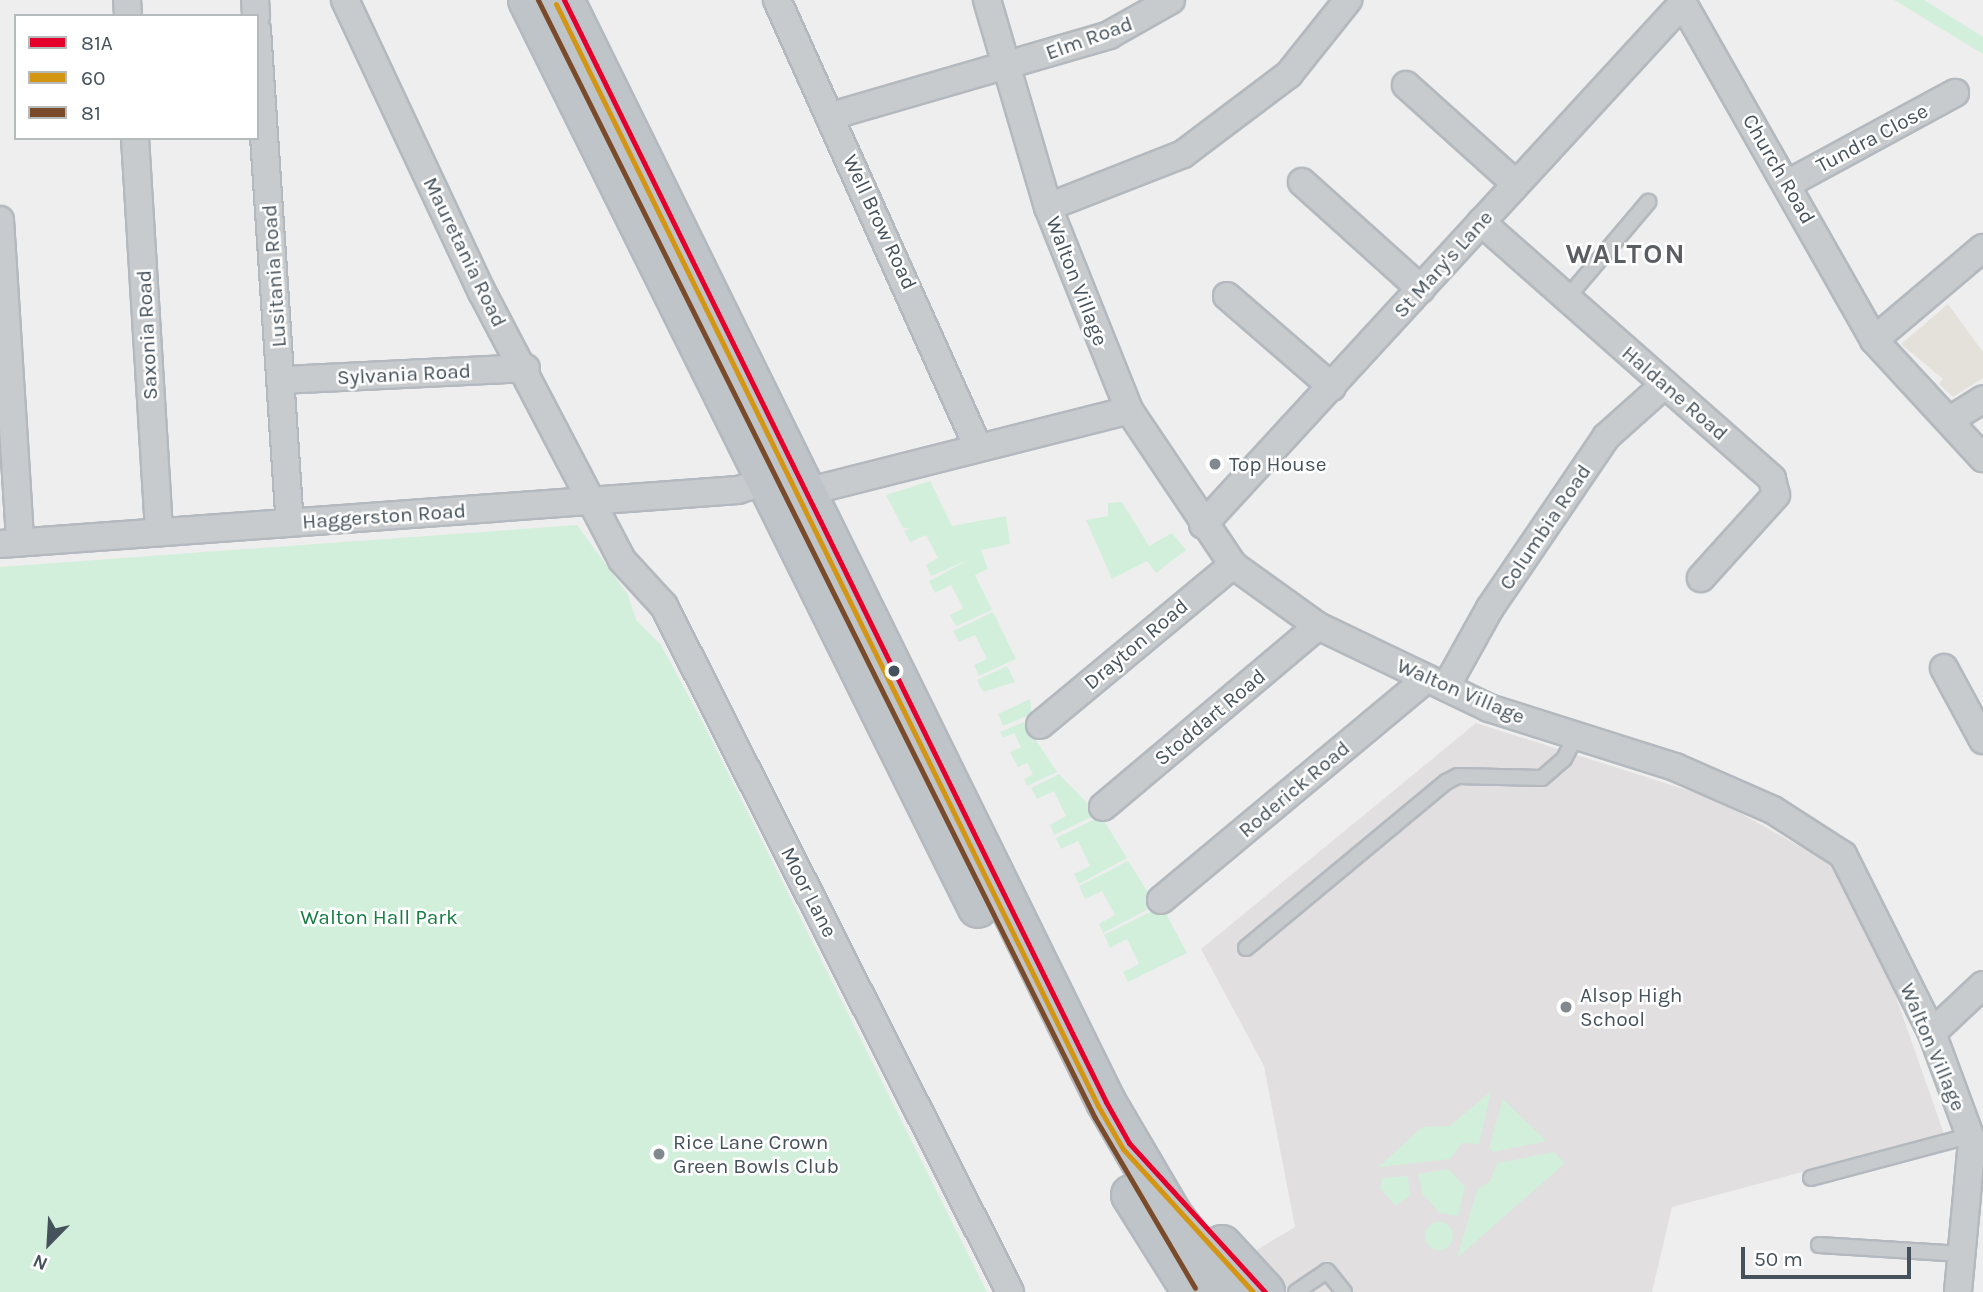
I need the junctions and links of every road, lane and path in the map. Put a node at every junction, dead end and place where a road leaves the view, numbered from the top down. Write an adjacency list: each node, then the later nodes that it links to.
1 (345, 0): 27 (street, Mauretania Road)
2 (528, 0): 36 (highway)
3 (564, 0): 37 (highway)
4 (777, 0): 13 (street, Well Brow Road)
5 (987, 0): 10 (street, Walton Village)
6 (1171, 0): 10 (street, Elm Road)
7 (1348, 0): 19 (street)
8 (1682, 2): 16 (street, Church Road); 17 (street, St Mary's Lane)
9 (259, 58): 28 (street, Lusitania Road)
10 (1003, 69): 13 (street, Elm Road); 19 (street, Walton Village)
11 (1406, 85): 17 (street)
12 (1955, 93): 16 (street, Tundra Close)
13 (831, 116): 34 (street, Well Brow Road)
14 (135, 140): 41 (street, Saxonia Road)
15 (1302, 182): 23 (street)
16 (1789, 183): 26 (street, Church Road)
17 (1516, 184): 21 (street, St Mary's Lane)
18 (1648, 202): 25 (lane)
19 (1048, 207): 32 (street, Walton Village)
20 (0, 220): 42 (street)
21 (1481, 222): 23 (street, St Mary's Lane); 25 (street, Haldane Road)
22 (1983, 248): 26 (street)
23 (1421, 289): 30 (street, St Mary's Lane)
24 (1227, 296): 30 (street)
25 (1567, 298): 29 (street, Haldane Road)
26 (1874, 340): 33 (street, Church Road)
27 (526, 368): 28 (street, Sylvania Road); 38 (street, Mauretania Road)
28 (282, 380): 39 (street, Lusitania Road)
29 (1665, 384): 44 (street, Haldane Road); 47 (street, Columbia Road)
30 (1332, 387): 40 (street, St Mary's Lane)
31 (1983, 399): 33 (street)
32 (1129, 410): 34 (street); 40 (street, Walton Village)
33 (1950, 420): 35 (street, Church Road)
34 (978, 447): 37 (street)
35 (1983, 457)
36 (766, 481): 38 (street, Haggerston Road); 61 (highway)
37 (806, 492): 57 (highway)
38 (594, 501): 39 (street, Haggerston Road); 62 (street, Moor Lane)
39 (290, 522): 41 (street, Haggerston Road)
40 (1203, 525): 43 (street, Walton Village)
41 (159, 532): 42 (street, Haggerston Road)
42 (10, 543)
43 (1233, 565): 45 (street, Walton Village); 48 (street, Drayton Road)
44 (1701, 578)
45 (1318, 626): 47 (street, Walton Village); 51 (street, Stoddart Road)
46 (1944, 668): 50 (street)
47 (1436, 683): 49 (street, Walton Village); 52 (street, Roderick Road)
48 (1040, 725)
49 (1575, 737): 53 (lane); 55 (street, Walton Village)
50 (1983, 740)
51 (1103, 807)
52 (1161, 900)
53 (1246, 948)
54 (1983, 985): 55 (street)
55 (1932, 1033): 56 (street, Walton Village)
56 (1969, 1136): 58 (lane); 60 (street, Walton Village)
57 (1129, 1143): 63 (highway); 64 (highway)
58 (1811, 1178)
59 (1819, 1245): 60 (lane)
60 (1962, 1254): 67 (street, Walton Village)
61 (1187, 1289)
62 (1010, 1292)
63 (1231, 1292)
64 (1265, 1292)
65 (1296, 1292): 66 (lane)
66 (1344, 1292)
67 (1958, 1292)

